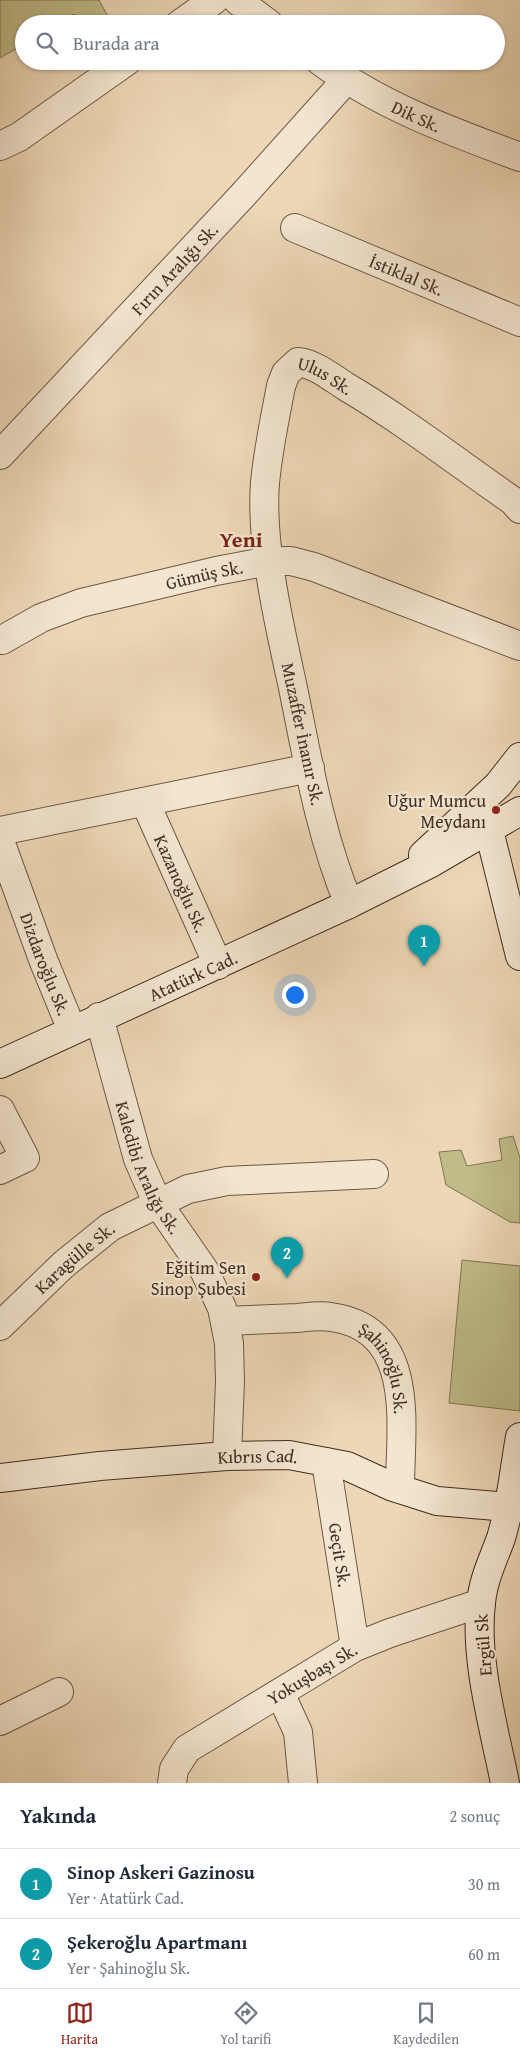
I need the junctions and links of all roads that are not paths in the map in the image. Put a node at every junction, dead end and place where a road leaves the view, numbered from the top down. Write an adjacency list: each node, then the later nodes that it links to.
1 (214, 0): 3 (street)
2 (237, 0): 4 (street)
3 (193, 15)
4 (257, 15)
5 (114, 70): 8 (street)
6 (332, 70): 7 (street, Dik Sk.)
7 (346, 80): 9 (street, Dik Sk.); 12 (street, Fırın Aralığı Sk.)
8 (0, 146)
9 (520, 157)
10 (294, 228): 11 (street, İstiklal Sk.)
11 (520, 322)
12 (0, 455)
13 (520, 509): 14 (street, Ulus Sk.)
14 (270, 561): 15 (street, Gümüş Sk.); 16 (street, Gümüş Sk.); 18 (street, Muzaffer İnanır Sk.)
15 (2, 640)
16 (520, 646)
17 (520, 756): 20 (street)
18 (310, 768): 19 (street); 26 (street, Muzaffer İnanır Sk.)
19 (145, 802): 22 (street); 28 (street, Kazanoğlu Sk.)
20 (474, 808): 23 (street); 25 (street)
21 (520, 811): 23 (street)
22 (0, 831)
23 (489, 831): 25 (street); 27 (street)
24 (0, 841): 30 (street, Dizdaroğlu Sk.)
25 (385, 886): 26 (street, Atatürk Cad.)
26 (349, 904): 28 (street, Atatürk Cad.)
27 (520, 956)
28 (218, 965): 29 (street, Atatürk Cad.)
29 (99, 1017): 30 (street, Atatürk Cad.); 35 (street, Kaledibi Aralığı Sk.)
30 (72, 1030): 31 (street, Atatürk Cad.)
31 (0, 1064)
32 (0, 1110): 33 (street)
33 (0, 1170)
34 (374, 1174): 35 (street, Karagülle Sk.)
35 (157, 1202): 36 (street, Kaledibi Aralığı Sk.); 37 (street, Karagülle Sk.)
36 (225, 1321): 39 (street, Kaledibi Aralığı Sk.); 42 (street, Şahinoğlu Sk.)
37 (0, 1326)
38 (520, 1437): 43 (street, Ergül Sk)
39 (227, 1456): 40 (street, Kıbrıs Cad.); 41 (street, Kıbrıs Cad.)
40 (326, 1462): 42 (street, Kıbrıs Cad.); 45 (street, Geçit Sk.)
41 (0, 1478)
42 (400, 1490): 43 (street, Kıbrıs Cad.)
43 (514, 1509): 44 (street, Ergül Sk)
44 (480, 1603): 45 (street, Yokuşbaşı Sk.); 51 (street, Ergül Sk)
45 (355, 1647): 47 (street, Yokuşbaşı Sk.)
46 (59, 1692): 48 (street)
47 (280, 1693): 49 (street, Yokuşbaşı Sk.); 50 (street)
48 (0, 1721)
49 (172, 1783)
50 (303, 1783)
51 (505, 1783)

